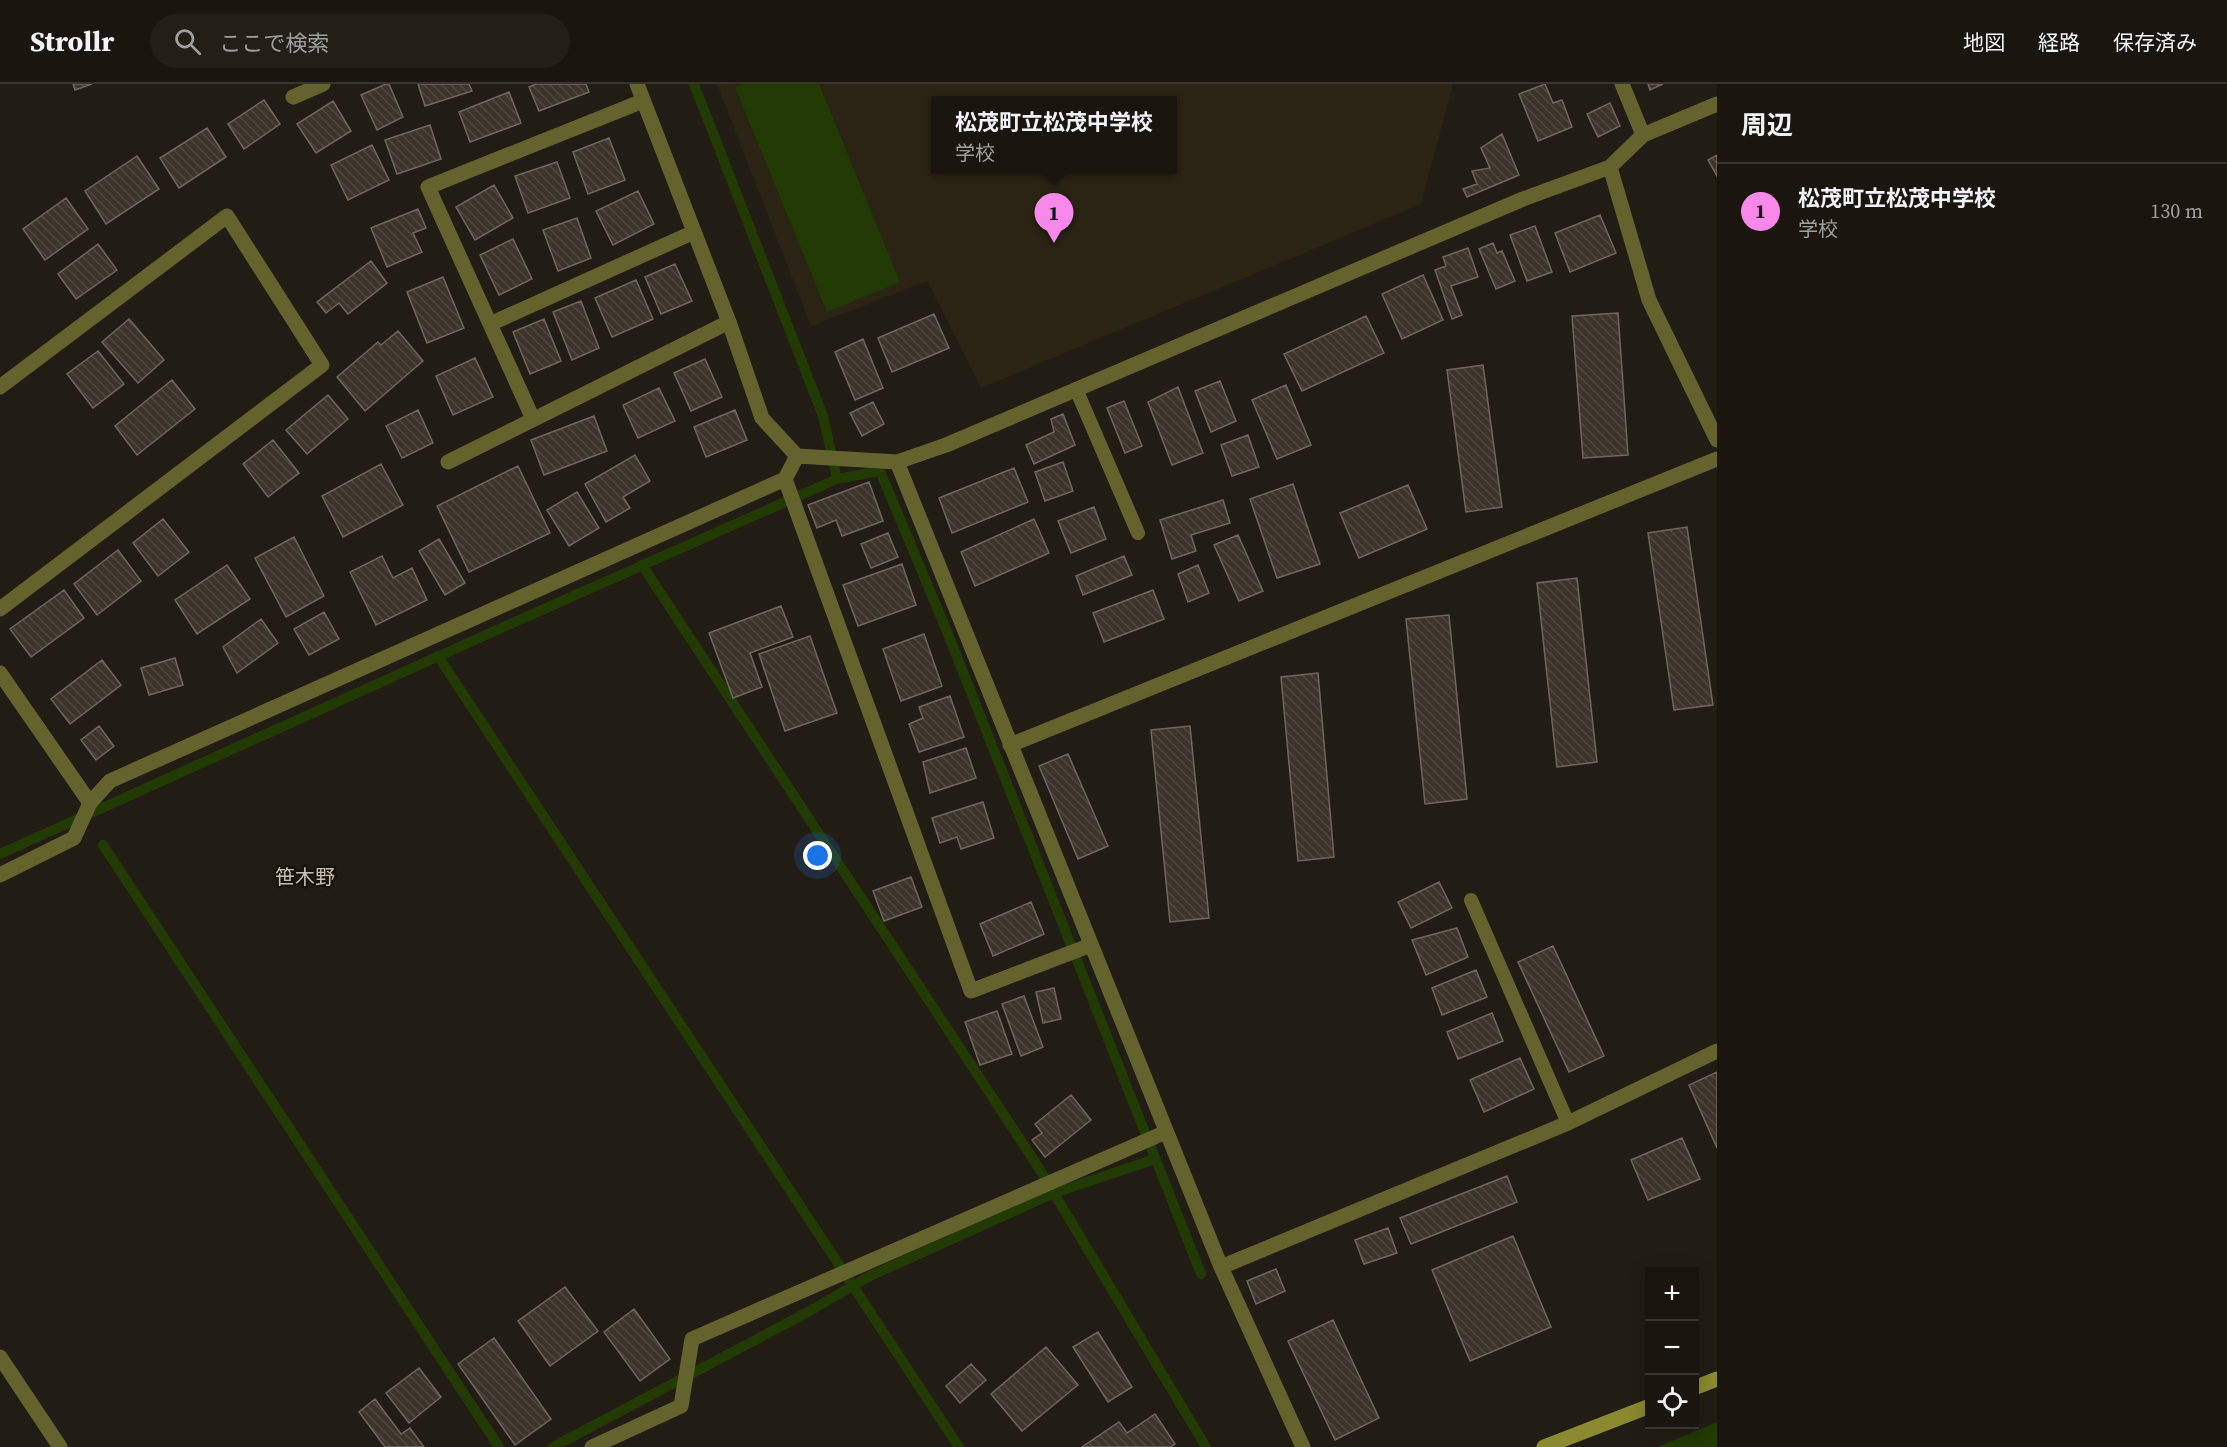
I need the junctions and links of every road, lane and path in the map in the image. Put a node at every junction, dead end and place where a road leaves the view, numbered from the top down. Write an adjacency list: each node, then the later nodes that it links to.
1 (323, 84): 4 (street)
2 (637, 84): 5 (street)
3 (1622, 84): 7 (street)
4 (293, 97)
5 (643, 101): 9 (street); 11 (street)
6 (1717, 104): 7 (street)
7 (1643, 135): 8 (street)
8 (1610, 167): 13 (street); 15 (street)
9 (694, 232): 10 (street); 11 (street)
10 (729, 322): 14 (street); 16 (street)
11 (490, 324): 14 (street)
12 (0, 387): 22 (street)
13 (1076, 389): 19 (street); 21 (lane)
14 (533, 419): 18 (street)
15 (1716, 436)
16 (797, 456): 19 (street); 20 (street)
17 (1717, 459): 24 (street)
18 (447, 462)
19 (897, 462): 24 (street)
20 (785, 479): 25 (street); 28 (street)
21 (1138, 533)
22 (0, 609)
23 (0, 673): 25 (street)
24 (1010, 745): 28 (street)
25 (90, 803): 26 (street)
26 (0, 875)
27 (1472, 900): 30 (lane)
28 (1091, 945): 31 (street)
29 (1717, 1051): 30 (street)
30 (1568, 1123): 32 (street)
31 (1166, 1132): 32 (street); 38 (street)
32 (1221, 1268): 39 (street)
33 (0, 1357): 37 (street)
34 (1717, 1379): 35 (main road)
35 (1699, 1386)
36 (1645, 1408): 40 (main road)
37 (60, 1447)
38 (592, 1447)
39 (1303, 1447)
40 (1544, 1447)

